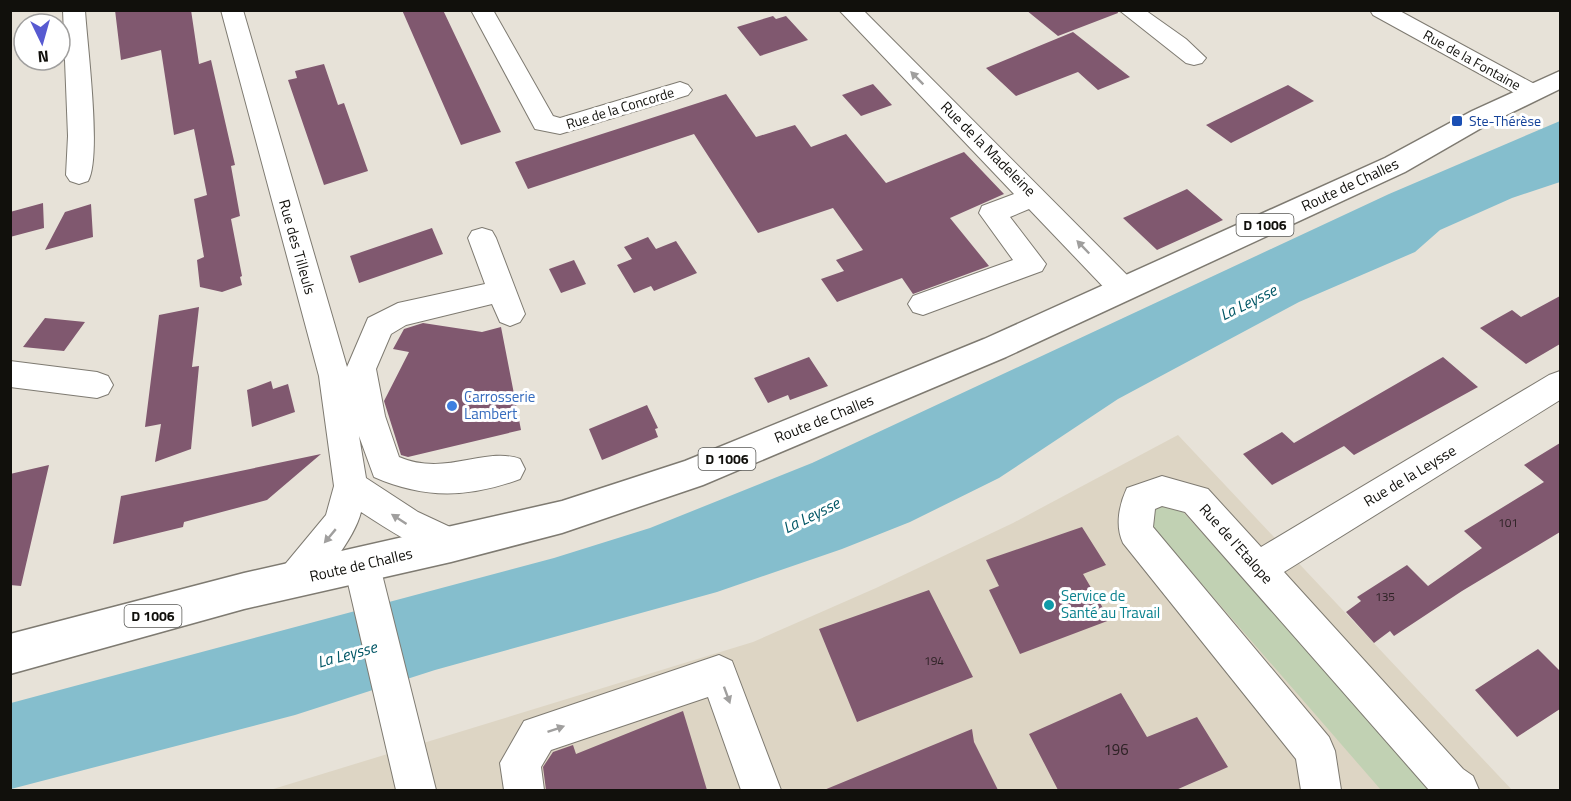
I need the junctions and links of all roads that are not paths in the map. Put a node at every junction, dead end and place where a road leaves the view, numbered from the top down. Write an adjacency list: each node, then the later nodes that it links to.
1 (74, 10): 11 (street)
2 (232, 10): 16 (street, Rue des Tilleuls)
3 (482, 10): 9 (street, Rue de la Concorde)
4 (850, 10): 12 (street, Rue de la Madeleine, one-way to 4)
5 (1130, 10): 7 (street)
6 (1381, 10): 10 (street, Rue de la Fontaine)
7 (1194, 58)
8 (1560, 79): 10 (main road, Route de Challes / D 1006)
9 (680, 90)
10 (1531, 93): 14 (main road, Route de Challes / D 1006)
11 (78, 175)
12 (1035, 196): 14 (street, Rue de la Madeleine, one-way to 12); 15 (street)
13 (482, 238): 16 (street)
14 (1123, 289): 22 (main road, Route de Challes / D 1006)
15 (923, 304)
16 (347, 373): 20 (street); 21 (street, Rue des Tilleuls)
17 (10, 374): 19 (street)
18 (1560, 384): 24 (street, Rue de la Leysse)
19 (97, 385)
20 (508, 469)
21 (351, 486): 22 (street, one-way to 21); 25 (street, Rue des Tilleuls, one-way to 25)
22 (451, 545): 23 (main road, Route de Challes / D 1006)
23 (362, 566): 25 (main road, Route de Challes / D 1006); 27 (street)
24 (1258, 568): 30 (street, Rue de l'Etalope); 31 (street, Rue de l'Etalope)
25 (295, 580): 26 (main road, Route de Challes / D 1006)
26 (10, 654)
27 (412, 773)
28 (524, 790): 29 (street, one-way to 29)
29 (761, 790)
30 (1321, 790)
31 (1459, 790)

